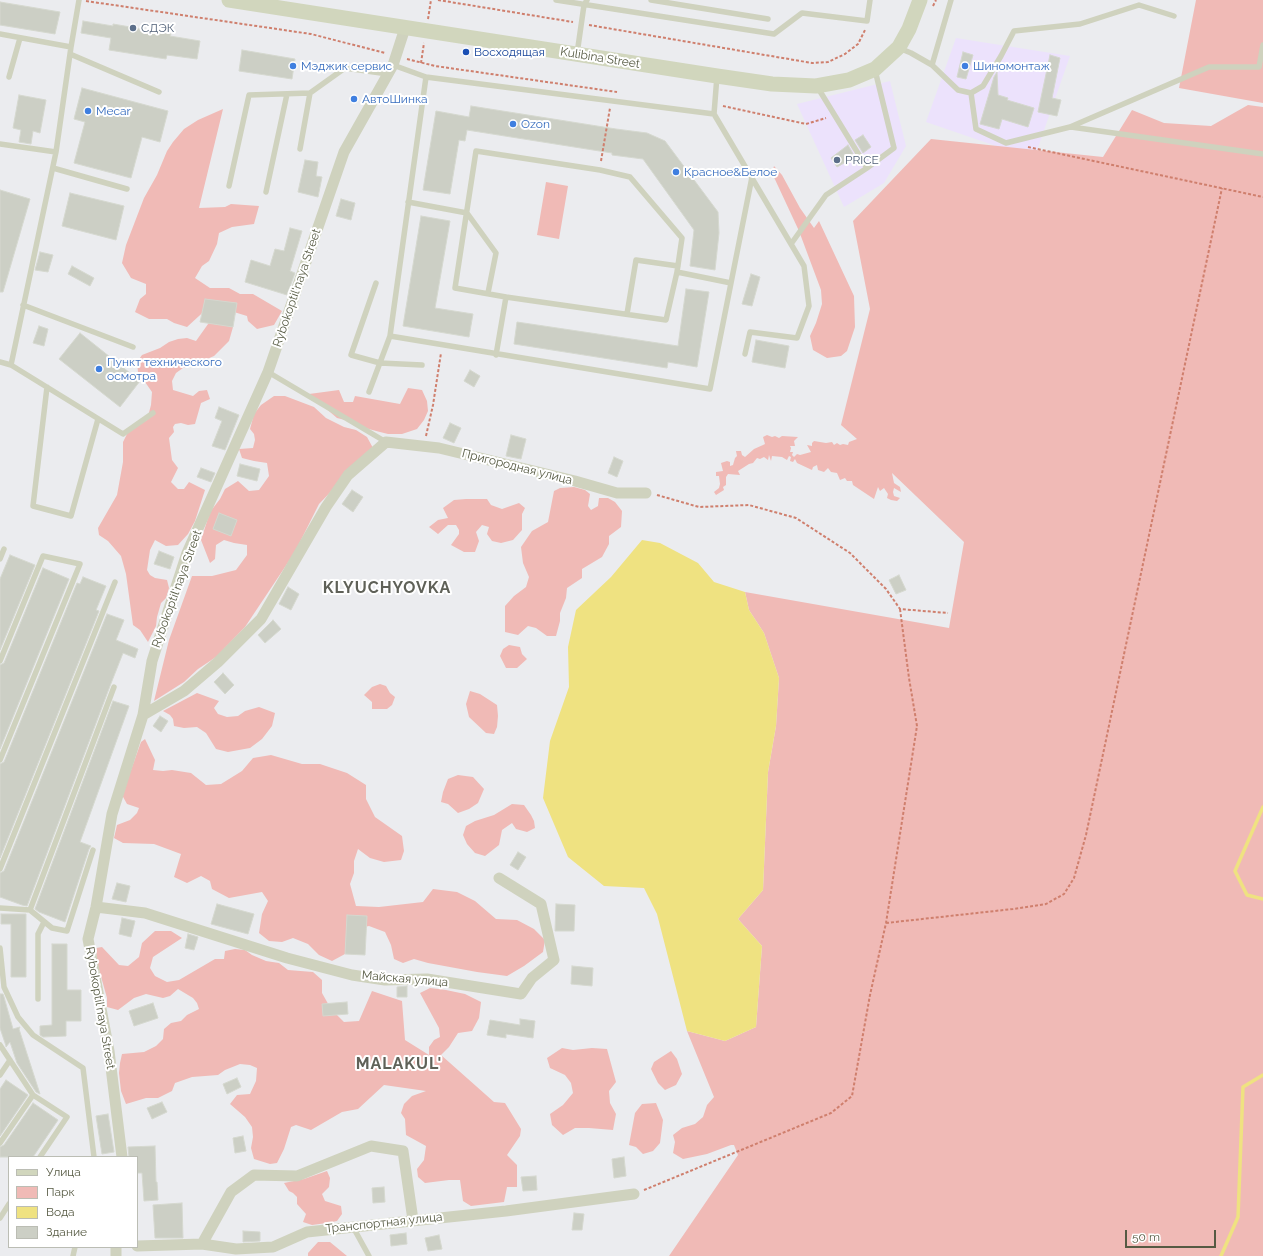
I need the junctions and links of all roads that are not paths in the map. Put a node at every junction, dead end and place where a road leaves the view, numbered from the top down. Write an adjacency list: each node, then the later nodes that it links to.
1 (79, 0): 16 (lane)
2 (229, 0): 8 (main road, Kulibina Street)
3 (556, 0): 9 (lane)
4 (651, 0): 11 (lane)
5 (870, 0): 9 (lane)
6 (920, 0): 17 (main road, Kulibina Street)
7 (951, 0): 21 (lane)
8 (261, 2): 12 (main road, Kulibina Street)
9 (586, 3): 19 (lane)
10 (1174, 16): 29 (lane)
11 (768, 18)
12 (405, 28): 19 (main road, Kulibina Street); 20 (street, Rybokoptil'naya Street)
13 (0, 34): 14 (lane)
14 (20, 38): 16 (lane); 24 (lane)
15 (1263, 45): 32 (lane)
16 (71, 47): 18 (lane)
17 (899, 47): 21 (lane); 22 (main road, Kulibina Street)
18 (70, 54): 27 (lane); 35 (lane)
19 (577, 54): 23 (main road, Kulibina Street)
20 (392, 65): 25 (lane); 28 (lane); 62 (street, Rybokoptil'naya Street)
21 (932, 65): 29 (lane)
22 (875, 69): 26 (main road, Kulibina Street); 38 (lane)
23 (717, 76): 26 (main road, Kulibina Street); 31 (lane)
24 (9, 77)
25 (426, 77): 31 (lane); 43 (lane)
26 (816, 86): 38 (lane)
27 (159, 92)
28 (310, 93): 30 (lane); 34 (lane)
29 (971, 93): 32 (lane)
30 (287, 94): 40 (lane); 42 (lane)
31 (714, 114): 39 (lane)
32 (1070, 127): 36 (lane)
33 (0, 144): 35 (lane)
34 (300, 149)
35 (56, 152): 37 (lane)
36 (1263, 154)
37 (53, 168): 41 (lane); 52 (lane)
38 (867, 168): 45 (lane)
39 (752, 177): 45 (lane); 49 (lane)
40 (229, 186)
41 (127, 189)
42 (266, 192)
43 (408, 202): 44 (lane); 54 (lane)
44 (467, 213): 46 (lane); 50 (lane); 50 (lane)
45 (791, 244): 56 (lane)
46 (678, 266): 47 (lane); 53 (lane)
47 (676, 272): 49 (lane); 53 (lane)
48 (376, 283): 59 (lane)
49 (731, 283): 57 (lane)
50 (488, 293): 51 (lane)
51 (506, 296): 53 (lane); 57 (lane)
52 (23, 305): 55 (lane); 60 (lane)
53 (627, 314)
54 (390, 336): 57 (lane); 59 (lane)
55 (133, 346)
56 (745, 354)
57 (496, 355)
58 (0, 362): 60 (lane)
59 (380, 363): 61 (lane); 64 (lane)
60 (11, 364): 63 (lane)
61 (422, 365)
62 (268, 372): 67 (lane); 74 (street, Rybokoptil'naya Street)
63 (47, 387): 66 (lane); 66 (lane)
64 (369, 392)
65 (153, 413): 66 (lane)
66 (98, 418)
67 (386, 442): 68 (street, Пригородная улица); 74 (street)
68 (646, 493)
69 (4, 549): 70 (lane)
70 (0, 559)
71 (115, 582): 77 (lane)
72 (0, 661): 75 (lane)
73 (114, 687): 81 (lane)
74 (143, 715): 79 (street, Rybokoptil'naya Street)
75 (0, 760)
76 (93, 850): 82 (lane)
77 (0, 869)
78 (499, 878): 79 (street, Майская улица)
79 (96, 907): 92 (street, Rybokoptil'naya Street)
80 (0, 908): 81 (lane)
81 (30, 910): 82 (lane)
82 (44, 922): 84 (lane)
83 (0, 948): 91 (lane)
84 (38, 999)
85 (0, 1045): 86 (lane)
86 (10, 1060): 87 (lane); 88 (lane)
87 (0, 1075)
88 (33, 1095): 89 (lane); 90 (lane)
89 (0, 1143)
90 (41, 1156)
91 (94, 1156)
92 (122, 1156)
93 (634, 1194): 96 (street, Транспортная улица)
94 (8, 1206): 95 (lane)
95 (0, 1218)
96 (414, 1220): 97 (street, Транспортная улица); 98 (street)
97 (352, 1227): 100 (street, Транспортная улица); 101 (lane)
98 (202, 1244): 99 (street, Транспортная улица); 100 (street, Транспортная улица)
99 (138, 1246)
100 (232, 1252)
101 (369, 1256)

